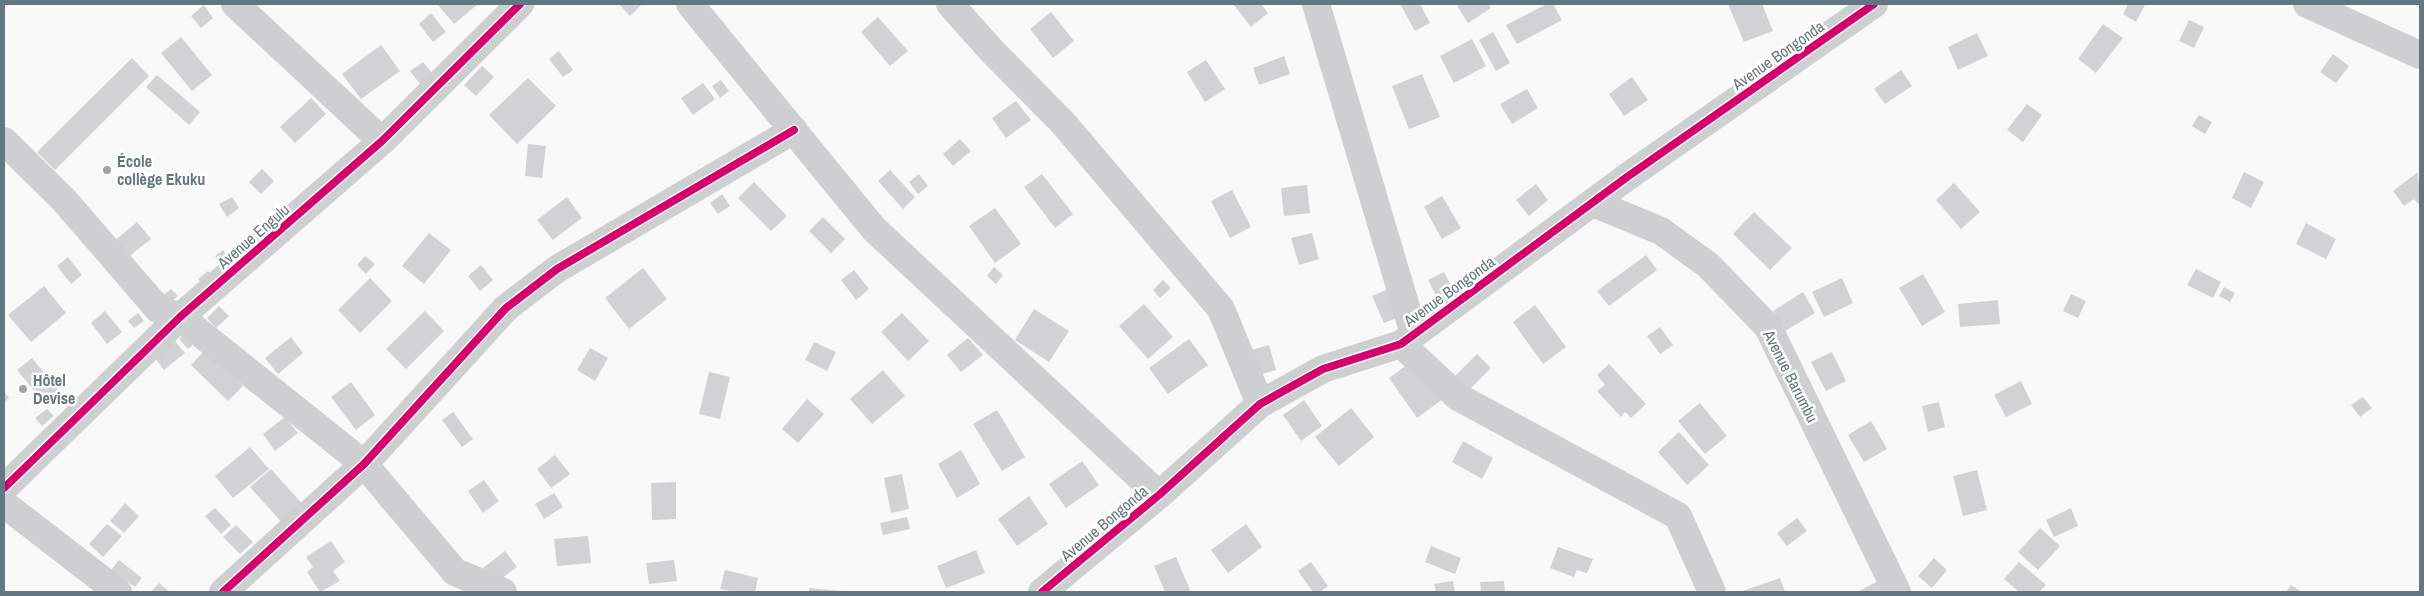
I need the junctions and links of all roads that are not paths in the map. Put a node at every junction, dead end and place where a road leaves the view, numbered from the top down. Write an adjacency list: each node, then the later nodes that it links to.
1 (234, 4): 11 (street)
2 (520, 4): 11 (street, Avenue Engulu)
3 (690, 4): 9 (street)
4 (950, 4): 15 (street)
5 (1316, 4): 14 (street)
6 (1874, 4): 12 (street, Avenue Bongonda)
7 (2307, 4): 8 (street)
8 (2420, 55)
9 (794, 130): 16 (street); 18 (street)
10 (4, 141): 13 (street)
11 (382, 141): 13 (street, Avenue Engulu)
12 (1593, 203): 14 (street, Avenue Bongonda); 25 (street, Avenue Barumbu)
13 (180, 317): 16 (street); 17 (street, Avenue Engulu)
14 (1407, 339): 15 (street, Avenue Bongonda); 24 (street)
15 (1260, 404): 18 (street, Avenue Bongonda)
16 (364, 464): 21 (street); 22 (street)
17 (4, 488)
18 (1160, 495): 23 (street, Avenue Bongonda)
19 (4, 504): 20 (street)
20 (118, 592)
21 (222, 592)
22 (503, 592)
23 (1042, 592)
24 (1712, 592)
25 (1897, 592)

